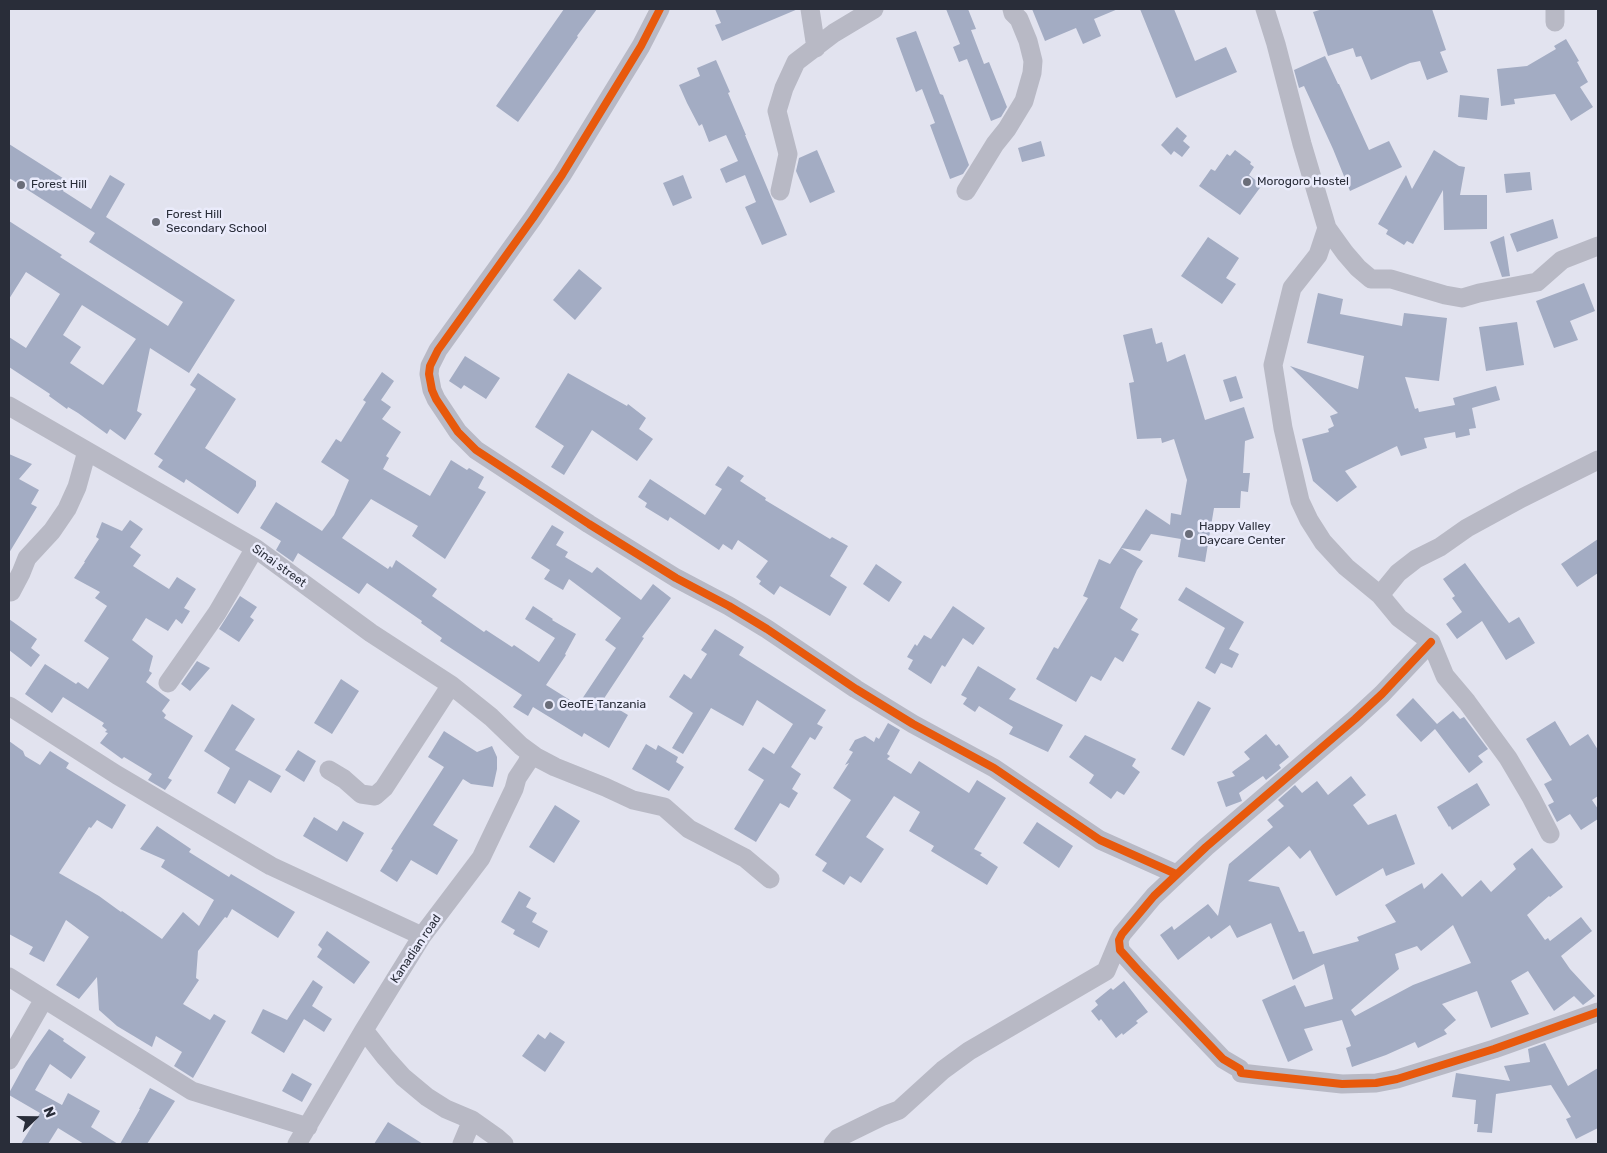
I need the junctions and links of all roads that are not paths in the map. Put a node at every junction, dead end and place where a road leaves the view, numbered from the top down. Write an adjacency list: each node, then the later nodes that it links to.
1 (660, 9): 24 (street)
2 (810, 9): 6 (street)
3 (874, 9): 6 (street)
4 (1012, 9): 8 (street)
5 (1265, 9): 9 (street)
6 (816, 48): 7 (street)
7 (780, 191)
8 (966, 192)
9 (1327, 228): 10 (street); 16 (street)
10 (1598, 246)
11 (9, 406): 12 (street, Sinai street)
12 (86, 451): 14 (street, Sinai street); 15 (street)
13 (1598, 460): 16 (street)
14 (255, 548): 18 (street); 19 (street, Sinai street)
15 (11, 592)
16 (1380, 595): 17 (street)
17 (1432, 642): 23 (street); 24 (street)
18 (168, 683)
19 (451, 685): 21 (street, Sinai street); 22 (street)
20 (9, 706): 26 (street)
21 (531, 753): 25 (street, Sinai street); 26 (street, Kanadian road)
22 (329, 770)
23 (1550, 834)
24 (1176, 874): 27 (street)
25 (770, 878)
26 (422, 936): 31 (street, Kanadian road)
27 (1119, 940): 30 (street); 38 (street)
28 (9, 978): 29 (street)
29 (44, 999): 32 (street); 34 (street)
30 (1598, 1012)
31 (364, 1030): 33 (street); 34 (street, Kanadian road)
32 (9, 1060)
33 (472, 1120): 36 (street); 37 (street)
34 (308, 1127): 35 (street, Kanadian road)
35 (298, 1144)
36 (462, 1144)
37 (504, 1144)
38 (833, 1144)

